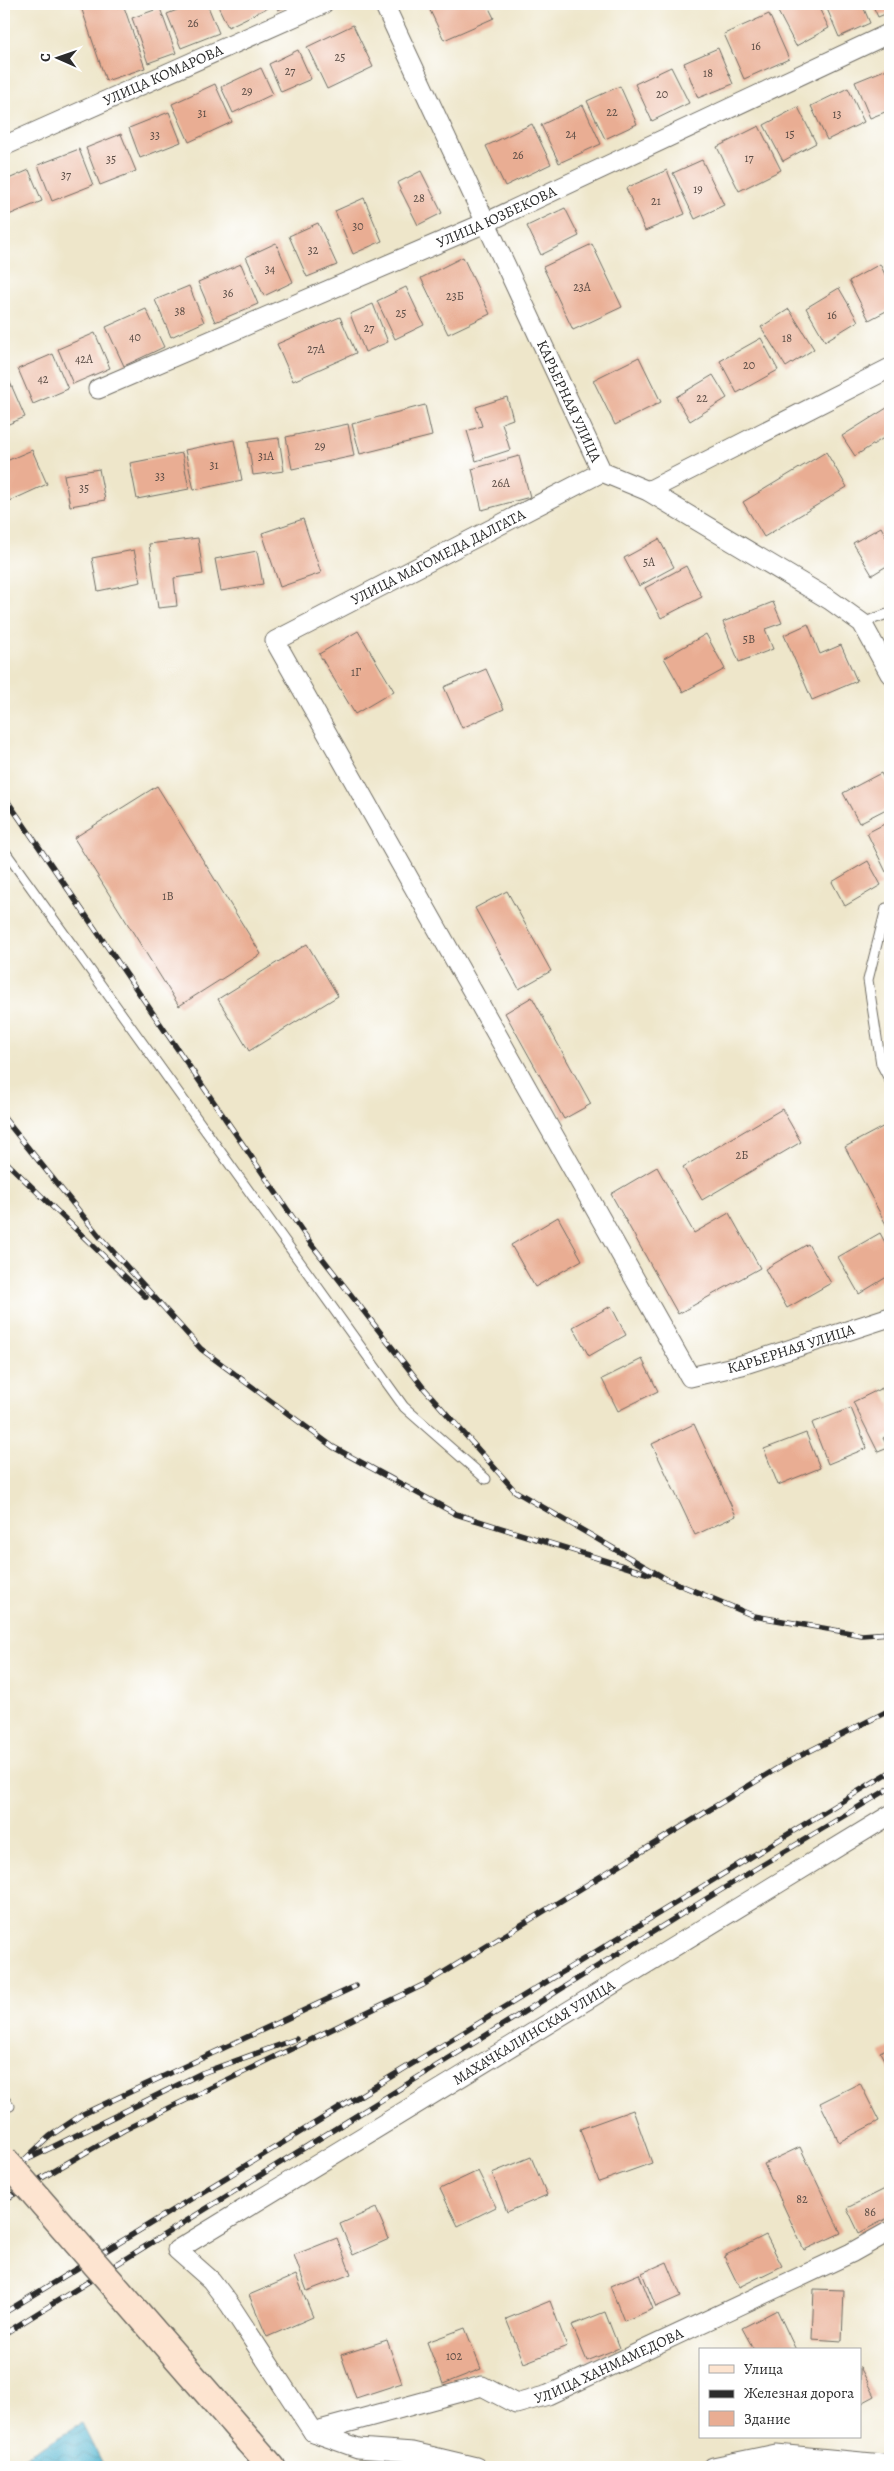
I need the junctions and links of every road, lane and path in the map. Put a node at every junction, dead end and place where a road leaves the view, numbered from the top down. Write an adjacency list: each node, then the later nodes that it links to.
1 (323, 4): 4 (street, УЛИЦА КОМАРОВА)
2 (384, 4): 5 (street, КАРЬЕРНАЯ УЛИЦА)
3 (890, 33): 5 (street, УЛИЦА ЮЗБЕКОВА)
4 (4, 146)
5 (485, 224): 7 (street, УЛИЦА ЮЗБЕКОВА); 8 (street, КАРЬЕРНАЯ УЛИЦА)
6 (890, 368): 9 (street)
7 (98, 389)
8 (602, 472): 9 (street, КАРЬЕРНАЯ УЛИЦА); 17 (street, УЛИЦА МАГОМЕДА ДАЛГАТА)
9 (648, 491): 11 (street, КАРЬЕРНАЯ УЛИЦА)
10 (890, 613): 11 (lane)
11 (862, 623): 12 (street, КАРЬЕРНАЯ УЛИЦА)
12 (890, 674)
13 (4, 850): 18 (lane)
14 (886, 908): 15 (lane)
15 (890, 1081)
16 (890, 1317): 17 (street, КАРЬЕРНАЯ УЛИЦА)
17 (690, 1377)
18 (486, 1479)
19 (890, 1814): 22 (street, МАХАЧКАЛИНСКАЯ УЛИЦА)
20 (4, 2159): 23 (main road, bridge)
21 (890, 2232): 22 (street, УЛИЦА ХАНМАМЕДОВА)
22 (313, 2432): 24 (street)
23 (272, 2467)
24 (476, 2467)
25 (713, 2467): 26 (street)
26 (888, 2467)

